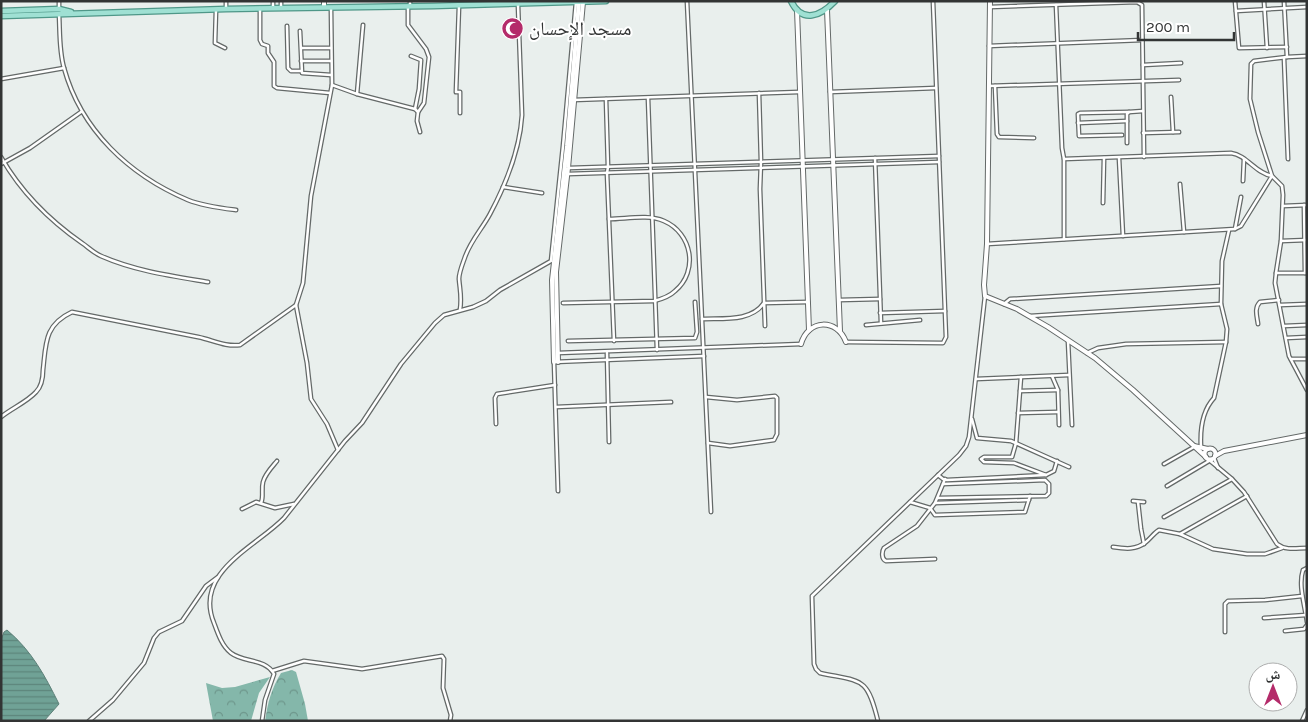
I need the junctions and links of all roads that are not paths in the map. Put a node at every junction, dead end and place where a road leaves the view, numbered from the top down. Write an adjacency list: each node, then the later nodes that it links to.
1 (59, 1): 40 (street)
2 (226, 1): 33 (street)
3 (273, 1): 30 (street)
4 (281, 1): 31 (street)
5 (606, 1): 14 (main road)
6 (687, 1): 76 (street)
7 (933, 1): 70 (street)
8 (990, 1): 27 (street)
9 (1235, 1): 39 (street)
10 (1264, 1): 34 (street)
11 (1284, 1): 32 (street)
12 (526, 2): 13 (main road); 19 (main road)
13 (548, 2): 14 (main road)
14 (577, 2): 80 (street); 161 (street)
15 (790, 2): 36 (main road)
16 (833, 2): 37 (main road)
17 (1101, 2): 25 (street); 45 (street)
18 (487, 3): 19 (main road); 23 (main road)
19 (515, 3): 125 (street)
20 (324, 4): 26 (main road); 31 (main road)
21 (433, 4): 22 (main road); 24 (main road)
22 (447, 4): 23 (main road)
23 (461, 4): 86 (street)
24 (410, 5): 26 (main road); 83 (street)
25 (1056, 5): 27 (street); 46 (street)
26 (331, 7): 51 (street)
27 (990, 7): 47 (street)
28 (1307, 7): 32 (street)
29 (260, 8): 30 (main road); 33 (main road); 73 (street)
30 (273, 8): 31 (main road)
31 (281, 8)
32 (1285, 8): 34 (street); 48 (street)
33 (226, 9): 35 (main road)
34 (1265, 9): 39 (street); 52 (street)
35 (216, 10): 40 (main road); 49 (street)
36 (797, 10): 37 (main road); 71 (street)
37 (827, 10): 72 (street)
38 (1, 11): 40 (main road)
39 (1236, 11): 52 (street)
40 (59, 12): 41 (main road); 60 (street)
41 (1, 16)
42 (363, 25): 74 (street)
43 (287, 26): 61 (street)
44 (300, 31): 50 (street)
45 (1143, 40): 46 (street); 59 (street)
46 (1058, 43): 47 (street); 66 (street)
47 (989, 46): 68 (street)
48 (1287, 47): 52 (street); 55 (street)
49 (225, 48)
50 (302, 48): 51 (street); 56 (street)
51 (331, 48): 57 (street)
52 (1267, 48)
53 (411, 56): 81 (street)
54 (1307, 56): 55 (street)
55 (1286, 57): 104 (street); 122 (street)
56 (301, 60): 57 (street); 61 (street)
57 (331, 61): 62 (street)
58 (1181, 63): 59 (street)
59 (1143, 65): 65 (street)
60 (64, 68): 63 (street); 82 (street)
61 (301, 71): 62 (street)
62 (331, 75): 67 (street)
63 (1, 79)
64 (1179, 80): 65 (street)
65 (1142, 81): 66 (street); 85 (street)
66 (1060, 83): 69 (street); 102 (street)
67 (332, 85): 73 (street); 74 (street)
68 (989, 86): 69 (street); 141 (street)
69 (995, 86): 94 (street)
70 (936, 88): 72 (street); 96 (street)
71 (799, 92): 75 (street); 106 (street)
72 (830, 92): 105 (street)
73 (330, 93): 159 (street)
74 (357, 94): 81 (street)
75 (759, 94): 76 (street); 107 (street)
76 (692, 96): 78 (street); 110 (street)
77 (1171, 97): 90 (street)
78 (648, 98): 79 (street); 112 (street)
79 (606, 99): 80 (street); 114 (street)
80 (573, 100): 116 (street)
81 (415, 109): 83 (street)
82 (81, 112): 109 (street); 131 (street)
83 (418, 112): 89 (street)
84 (1129, 112): 85 (street); 87 (street); 88 (street)
85 (1143, 112): 92 (street)
86 (460, 113)
87 (1127, 121): 88 (street); 95 (street)
88 (1078, 123): 93 (street)
89 (420, 132)
90 (1173, 132): 91 (street); 92 (street)
91 (1180, 132)
92 (1143, 133): 98 (street)
93 (1122, 135)
94 (1034, 138)
95 (1128, 143)
96 (939, 156): 99 (street); 108 (street)
97 (1, 157): 109 (street)
98 (1144, 157): 101 (street); 103 (street)
99 (875, 158): 105 (street); 111 (street)
100 (1104, 158): 101 (street); 102 (street); 128 (street)
101 (1119, 158): 137 (street)
102 (1064, 159): 138 (street)
103 (1244, 159): 122 (street); 123 (street)
104 (1288, 159)
105 (833, 160): 106 (street); 113 (street)
106 (802, 161): 107 (street); 115 (street)
107 (761, 162): 110 (street); 117 (street)
108 (939, 162): 111 (street); 162 (street)
109 (3, 163): 144 (street)
110 (695, 164): 112 (street); 118 (street)
111 (875, 164): 113 (street); 147 (street)
112 (650, 165): 114 (street); 119 (street)
113 (833, 166): 115 (street); 148 (street)
114 (608, 167): 116 (street); 120 (street)
115 (802, 167): 117 (street); 153 (street)
116 (566, 168): 121 (street)
117 (761, 168): 118 (street); 155 (street)
118 (695, 170): 119 (street); 165 (street)
119 (651, 172): 120 (street); 132 (street)
120 (607, 173): 121 (street); 133 (street)
121 (565, 174): 188 (street)
122 (1272, 176): 130 (street); 134 (street)
123 (1244, 181)
124 (1180, 184): 136 (street)
125 (503, 187): 126 (street); 161 (street)
126 (542, 193)
127 (1241, 197): 134 (street)
128 (1103, 202)
129 (1305, 205): 130 (street); 139 (street)
130 (1283, 206): 140 (street)
131 (236, 210)
132 (652, 218): 133 (street); 150 (street); 150 (street)
133 (609, 219): 151 (street)
134 (1235, 229): 135 (street)
135 (1229, 230): 136 (street); 145 (street)
136 (1184, 232): 137 (street)
137 (1123, 236): 138 (street)
138 (1064, 239): 141 (street)
139 (1306, 240): 140 (street); 142 (street)
140 (1281, 241): 143 (street)
141 (988, 244): 146 (street)
142 (1306, 272): 143 (street)
143 (1276, 273): 149 (street)
144 (208, 282)
145 (1221, 286): 156 (street); 157 (street)
146 (985, 296): 156 (street); 197 (street)
147 (880, 299): 148 (street); 163 (street)
148 (838, 300): 174 (street)
149 (1279, 300): 160 (street); 168 (street)
150 (656, 301): 151 (street); 178 (street)
151 (612, 302): 154 (street); 177 (street)
152 (694, 302): 178 (street)
153 (808, 302): 155 (street); 173 (street)
154 (563, 303)
155 (764, 303): 165 (street); 171 (street)
156 (1004, 304): 164 (street)
157 (1221, 304): 164 (street); 182 (street)
158 (1307, 304): 160 (street)
159 (296, 305): 208 (street); 219 (street)
160 (1280, 305): 172 (street)
161 (459, 310): 219 (street)
162 (946, 311): 163 (street); 181 (street)
163 (880, 313): 167 (street)
164 (1029, 316): 179 (street)
165 (702, 319): 184 (street)
166 (920, 320): 167 (street)
167 (881, 323): 169 (street)
168 (1258, 324)
169 (866, 325)
170 (1307, 325): 172 (street)
171 (765, 326)
172 (1284, 326): 176 (street)
173 (809, 330): 174 (street); 183 (street)
174 (840, 331): 181 (street)
175 (1307, 337): 176 (street)
176 (1286, 338): 191 (street)
177 (614, 340): 178 (street); 180 (street)
178 (657, 340): 185 (street)
179 (1068, 340): 187 (street); 194 (street)
180 (568, 341)
181 (846, 342)
182 (1226, 342): 187 (street); 218 (street)
183 (801, 344): 184 (street)
184 (703, 347): 185 (street); 189 (street)
185 (657, 350): 186 (street)
186 (607, 353): 188 (street); 192 (street)
187 (1087, 353): 217 (street)
188 (556, 354): 193 (street)
189 (704, 356): 192 (street); 202 (street)
190 (1307, 358): 191 (street)
191 (1291, 359): 201 (street)
192 (607, 361): 193 (street); 204 (street)
193 (556, 362): 198 (street)
194 (1069, 375): 195 (street); 212 (street)
195 (1052, 376): 196 (street); 200 (street)
196 (1021, 377): 197 (street); 199 (street)
197 (976, 379): 209 (street)
198 (555, 385): 205 (street); 210 (street)
199 (1020, 390): 200 (street); 207 (street)
200 (1058, 390): 206 (street)
201 (1307, 390)
202 (706, 397): 215 (street); 215 (street)
203 (671, 402): 204 (street)
204 (608, 404): 205 (street); 214 (street)
205 (556, 407): 236 (street)
206 (1058, 412): 207 (street); 211 (street)
207 (1018, 413): 216 (street)
208 (1, 417)
209 (971, 418): 216 (street); 230 (street)
210 (496, 424)
211 (1059, 425)
212 (1072, 425)
213 (1307, 435): 222 (street)
214 (609, 442)
215 (708, 443): 249 (street)
216 (1016, 443): 226 (street); 231 (street)
217 (1193, 446): 218 (street); 224 (street); 227 (street)
218 (1201, 448): 220 (street)
219 (338, 450): 245 (street)
220 (1208, 450): 221 (street); 224 (street)
221 (1213, 450): 222 (street); 223 (street)
222 (1224, 451): 223 (street)
223 (1215, 457): 224 (street); 229 (street)
224 (1208, 459): 229 (street); 235 (street)
225 (277, 461): 244 (street)
226 (1057, 461): 228 (street); 231 (street)
227 (1164, 464)
228 (1069, 467)
229 (1219, 469): 233 (street)
230 (938, 475): 232 (street); 241 (street)
231 (1046, 475): 232 (street)
232 (945, 479): 234 (street)
233 (1232, 479): 237 (street); 250 (street)
234 (943, 484): 238 (street); 239 (street)
235 (1167, 486)
236 (558, 491)
237 (1248, 496): 251 (street); 254 (street)
238 (938, 498): 239 (street); 246 (street)
239 (1030, 498): 246 (street); 247 (street)
240 (1132, 501): 242 (street)
241 (910, 502): 247 (street); 270 (street)
242 (1138, 502): 243 (street); 252 (street)
243 (1144, 502)
244 (261, 503): 245 (street); 248 (street)
245 (295, 504): 258 (street)
246 (936, 504): 247 (street)
247 (930, 508): 256 (street)
248 (242, 509)
249 (711, 512)
250 (1164, 517)
251 (1180, 534): 252 (street); 254 (street)
252 (1144, 544): 253 (street)
253 (1113, 547)
254 (1282, 548): 255 (street)
255 (1307, 548)
256 (935, 559)
257 (1307, 568): 259 (street)
258 (221, 574): 265 (street); 267 (street)
259 (1302, 596): 260 (street); 264 (street)
260 (1306, 615): 261 (street); 262 (street)
261 (1264, 618)
262 (1307, 623): 263 (street)
263 (1285, 631)
264 (1225, 632)
265 (272, 671): 268 (street); 269 (street)
266 (1307, 710): 271 (street)
267 (89, 721)
268 (262, 721)
269 (450, 721)
270 (878, 721)
271 (1302, 721)

